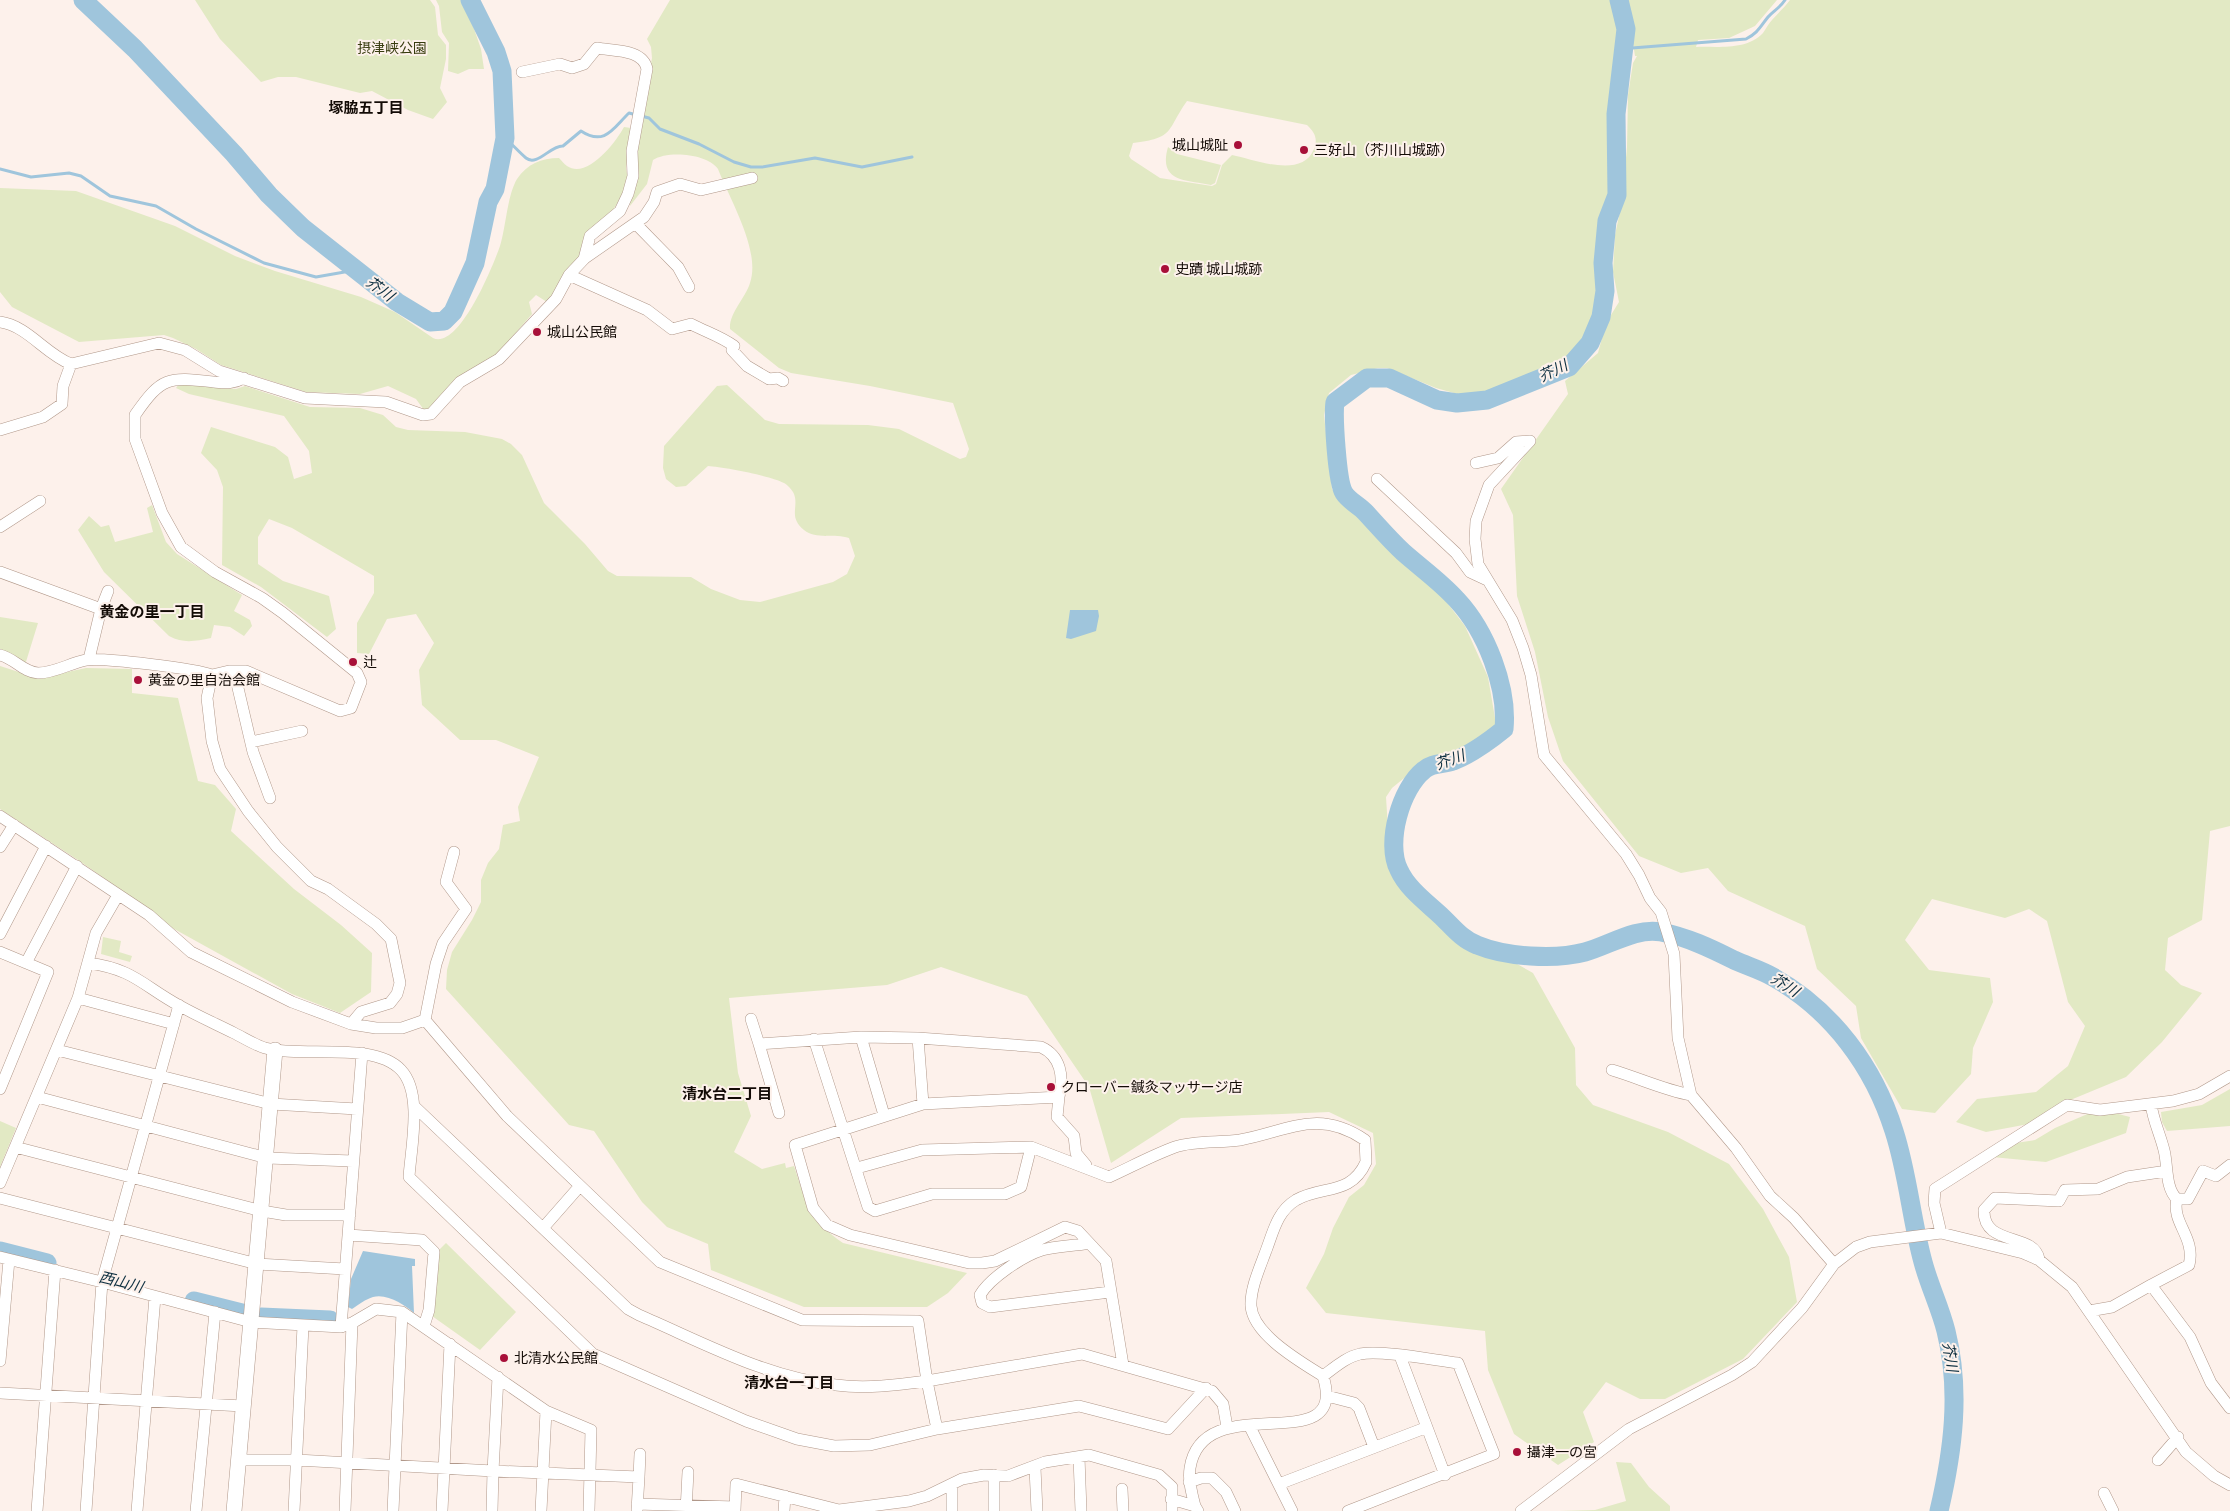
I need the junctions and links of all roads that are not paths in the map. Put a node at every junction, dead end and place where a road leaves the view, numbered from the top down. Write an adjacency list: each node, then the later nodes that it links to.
1 (522, 72): 4 (street)
2 (752, 178): 3 (street)
3 (636, 224): 4 (street); 6 (street)
4 (584, 260): 5 (street)
5 (569, 275): 9 (street); 10 (street)
6 (689, 287)
7 (0, 322): 8 (street)
8 (71, 364): 9 (street); 11 (street)
9 (244, 378): 22 (street)
10 (783, 381)
11 (0, 430)
12 (1476, 463): 17 (street)
13 (1377, 479): 17 (street)
14 (40, 501): 15 (street)
15 (0, 527)
16 (0, 572): 19 (street)
17 (1485, 579): 55 (street)
18 (108, 591): 19 (street)
19 (102, 608): 21 (street)
20 (0, 655): 21 (street)
21 (89, 659): 23 (street)
22 (234, 671): 23 (street); 25 (street)
23 (212, 675): 43 (street)
24 (302, 731): 25 (street)
25 (251, 742): 26 (street)
26 (270, 798)
27 (0, 816): 28 (street)
28 (14, 824): 29 (street); 30 (street)
29 (46, 846): 32 (street); 34 (street)
30 (0, 847)
31 (454, 852): 41 (street)
32 (77, 866): 33 (street); 36 (street)
33 (118, 895): 37 (street); 43 (street)
34 (0, 934)
35 (1, 956): 36 (street)
36 (26, 963): 54 (street)
37 (88, 963): 38 (street); 39 (street)
38 (78, 998): 42 (street); 48 (street)
39 (179, 1005): 42 (street); 49 (street)
40 (751, 1018): 47 (street)
41 (425, 1020): 43 (street); 77 (street)
42 (174, 1024): 52 (street)
43 (351, 1024)
44 (861, 1037): 45 (street); 46 (street); 64 (street)
45 (918, 1038): 57 (street); 59 (street)
46 (814, 1039): 47 (street); 66 (street)
47 (759, 1044): 63 (street)
48 (57, 1050): 52 (street); 56 (street)
49 (275, 1050): 50 (street); 58 (street)
50 (362, 1053): 61 (street); 62 (street)
51 (1612, 1070): 55 (street)
52 (159, 1076): 58 (street); 65 (street)
53 (2230, 1076): 60 (street)
54 (0, 1089)
55 (1691, 1095): 90 (street)
56 (36, 1097): 65 (street); 67 (street)
57 (1059, 1097): 59 (street); 72 (street)
58 (271, 1104): 62 (street); 69 (street)
59 (923, 1104): 64 (street)
60 (2151, 1104): 74 (street); 84 (street)
61 (414, 1106): 83 (street); 125 (street)
62 (357, 1109): 70 (street)
63 (779, 1113)
64 (884, 1115): 66 (street)
65 (144, 1126): 69 (street); 75 (street)
66 (842, 1128): 73 (street); 86 (street)
67 (15, 1147): 75 (street); 76 (street)
68 (1031, 1147): 72 (street); 73 (street); 73 (street)
69 (267, 1158): 70 (street); 80 (street)
70 (353, 1161): 81 (street)
71 (2230, 1165): 79 (street)
72 (1088, 1167): 109 (street)
73 (857, 1168)
74 (2167, 1171): 79 (street); 88 (street)
75 (131, 1177): 80 (street); 82 (street)
76 (0, 1183)
77 (580, 1187): 83 (street); 111 (street)
78 (0, 1198): 82 (street)
79 (2176, 1199): 94 (street)
80 (262, 1211): 81 (street); 89 (street)
81 (350, 1216): 85 (street)
82 (117, 1227): 89 (street); 93 (street)
83 (542, 1228): 111 (street)
84 (1939, 1233): 88 (street); 90 (street)
85 (348, 1235): 91 (street); 104 (street)
86 (1089, 1244): 95 (street); 95 (street)
87 (5, 1259): 92 (street); 107 (street)
88 (2039, 1260): 97 (street)
89 (257, 1264): 91 (street); 100 (street)
90 (1834, 1264): 180 (street)
91 (345, 1268): 103 (street)
92 (56, 1270): 93 (street); 114 (street)
93 (102, 1282): 96 (street); 116 (street)
94 (2151, 1286): 97 (street); 120 (street)
95 (1110, 1292): 108 (street)
96 (155, 1297): 98 (street); 117 (street)
97 (2089, 1311): 126 (street)
98 (214, 1312): 100 (street); 118 (street)
99 (402, 1312): 101 (street); 104 (street); 134 (street)
100 (251, 1322): 102 (street); 119 (street)
101 (352, 1323): 103 (street); 133 (street)
102 (303, 1326): 103 (street); 131 (street)
103 (341, 1326)
104 (424, 1326): 105 (street)
105 (450, 1344): 110 (street); 135 (street)
106 (1400, 1356): 109 (street); 124 (street); 142 (street)
107 (0, 1361)
108 (1123, 1365): 111 (street); 112 (street)
109 (1323, 1376): 115 (street)
110 (498, 1377): 121 (street); 137 (street)
111 (927, 1381): 125 (street)
112 (1206, 1388): 123 (street); 125 (street)
113 (0, 1393): 114 (street)
114 (46, 1395): 116 (street); 159 (street)
115 (1327, 1396): 122 (street); 127 (street)
116 (93, 1398): 117 (street); 160 (street)
117 (144, 1402): 118 (street); 161 (street)
118 (206, 1403): 119 (street); 162 (street)
119 (244, 1406): 130 (street)
120 (2230, 1408)
121 (546, 1411): 139 (street); 140 (street)
122 (1249, 1425): 123 (street); 146 (street)
123 (1227, 1427): 144 (street)
124 (1426, 1428): 127 (street); 142 (street)
125 (936, 1429)
126 (2178, 1437): 132 (street); 147 (street)
127 (1374, 1447): 146 (street)
128 (640, 1454): 143 (street)
129 (1079, 1456): 136 (street); 151 (street); 175 (street)
130 (238, 1460): 131 (street); 163 (street)
131 (297, 1460): 133 (street); 164 (street)
132 (2158, 1460)
133 (346, 1463): 134 (street); 165 (street)
134 (395, 1466): 135 (street); 166 (street)
135 (443, 1468): 137 (street); 167 (street)
136 (1035, 1468): 141 (street); 174 (street)
137 (493, 1471): 139 (street); 168 (street)
138 (688, 1472): 154 (street)
139 (543, 1473): 140 (street); 169 (street)
140 (591, 1474): 143 (street); 170 (street)
141 (994, 1475): 145 (street); 173 (street)
142 (1445, 1475): 179 (street)
143 (639, 1477): 153 (street)
144 (1189, 1482): 158 (street); 177 (street)
145 (952, 1484): 152 (street); 172 (street)
146 (1279, 1484): 178 (street)
147 (2230, 1485)
148 (1122, 1489): 176 (street)
149 (2104, 1493): 181 (street)
150 (785, 1496): 155 (street); 156 (street); 171 (street)
151 (1171, 1505): 158 (street)
152 (909, 1506): 157 (street)
153 (637, 1508): 154 (street)
154 (686, 1508): 156 (street)
155 (824, 1508): 157 (street)
156 (735, 1509)
157 (865, 1509)
158 (1196, 1509)
159 (37, 1511)
160 (86, 1511)
161 (137, 1511)
162 (196, 1511)
163 (234, 1511)
164 (294, 1511)
165 (345, 1511)
166 (393, 1511)
167 (442, 1511)
168 (492, 1511)
169 (541, 1511)
170 (589, 1511)
171 (784, 1511)
172 (952, 1511)
173 (994, 1511)
174 (1037, 1511)
175 (1081, 1511)
176 (1123, 1511)
177 (1235, 1511)
178 (1292, 1511)
179 (1348, 1511)
180 (1521, 1511)
181 (2114, 1511)

